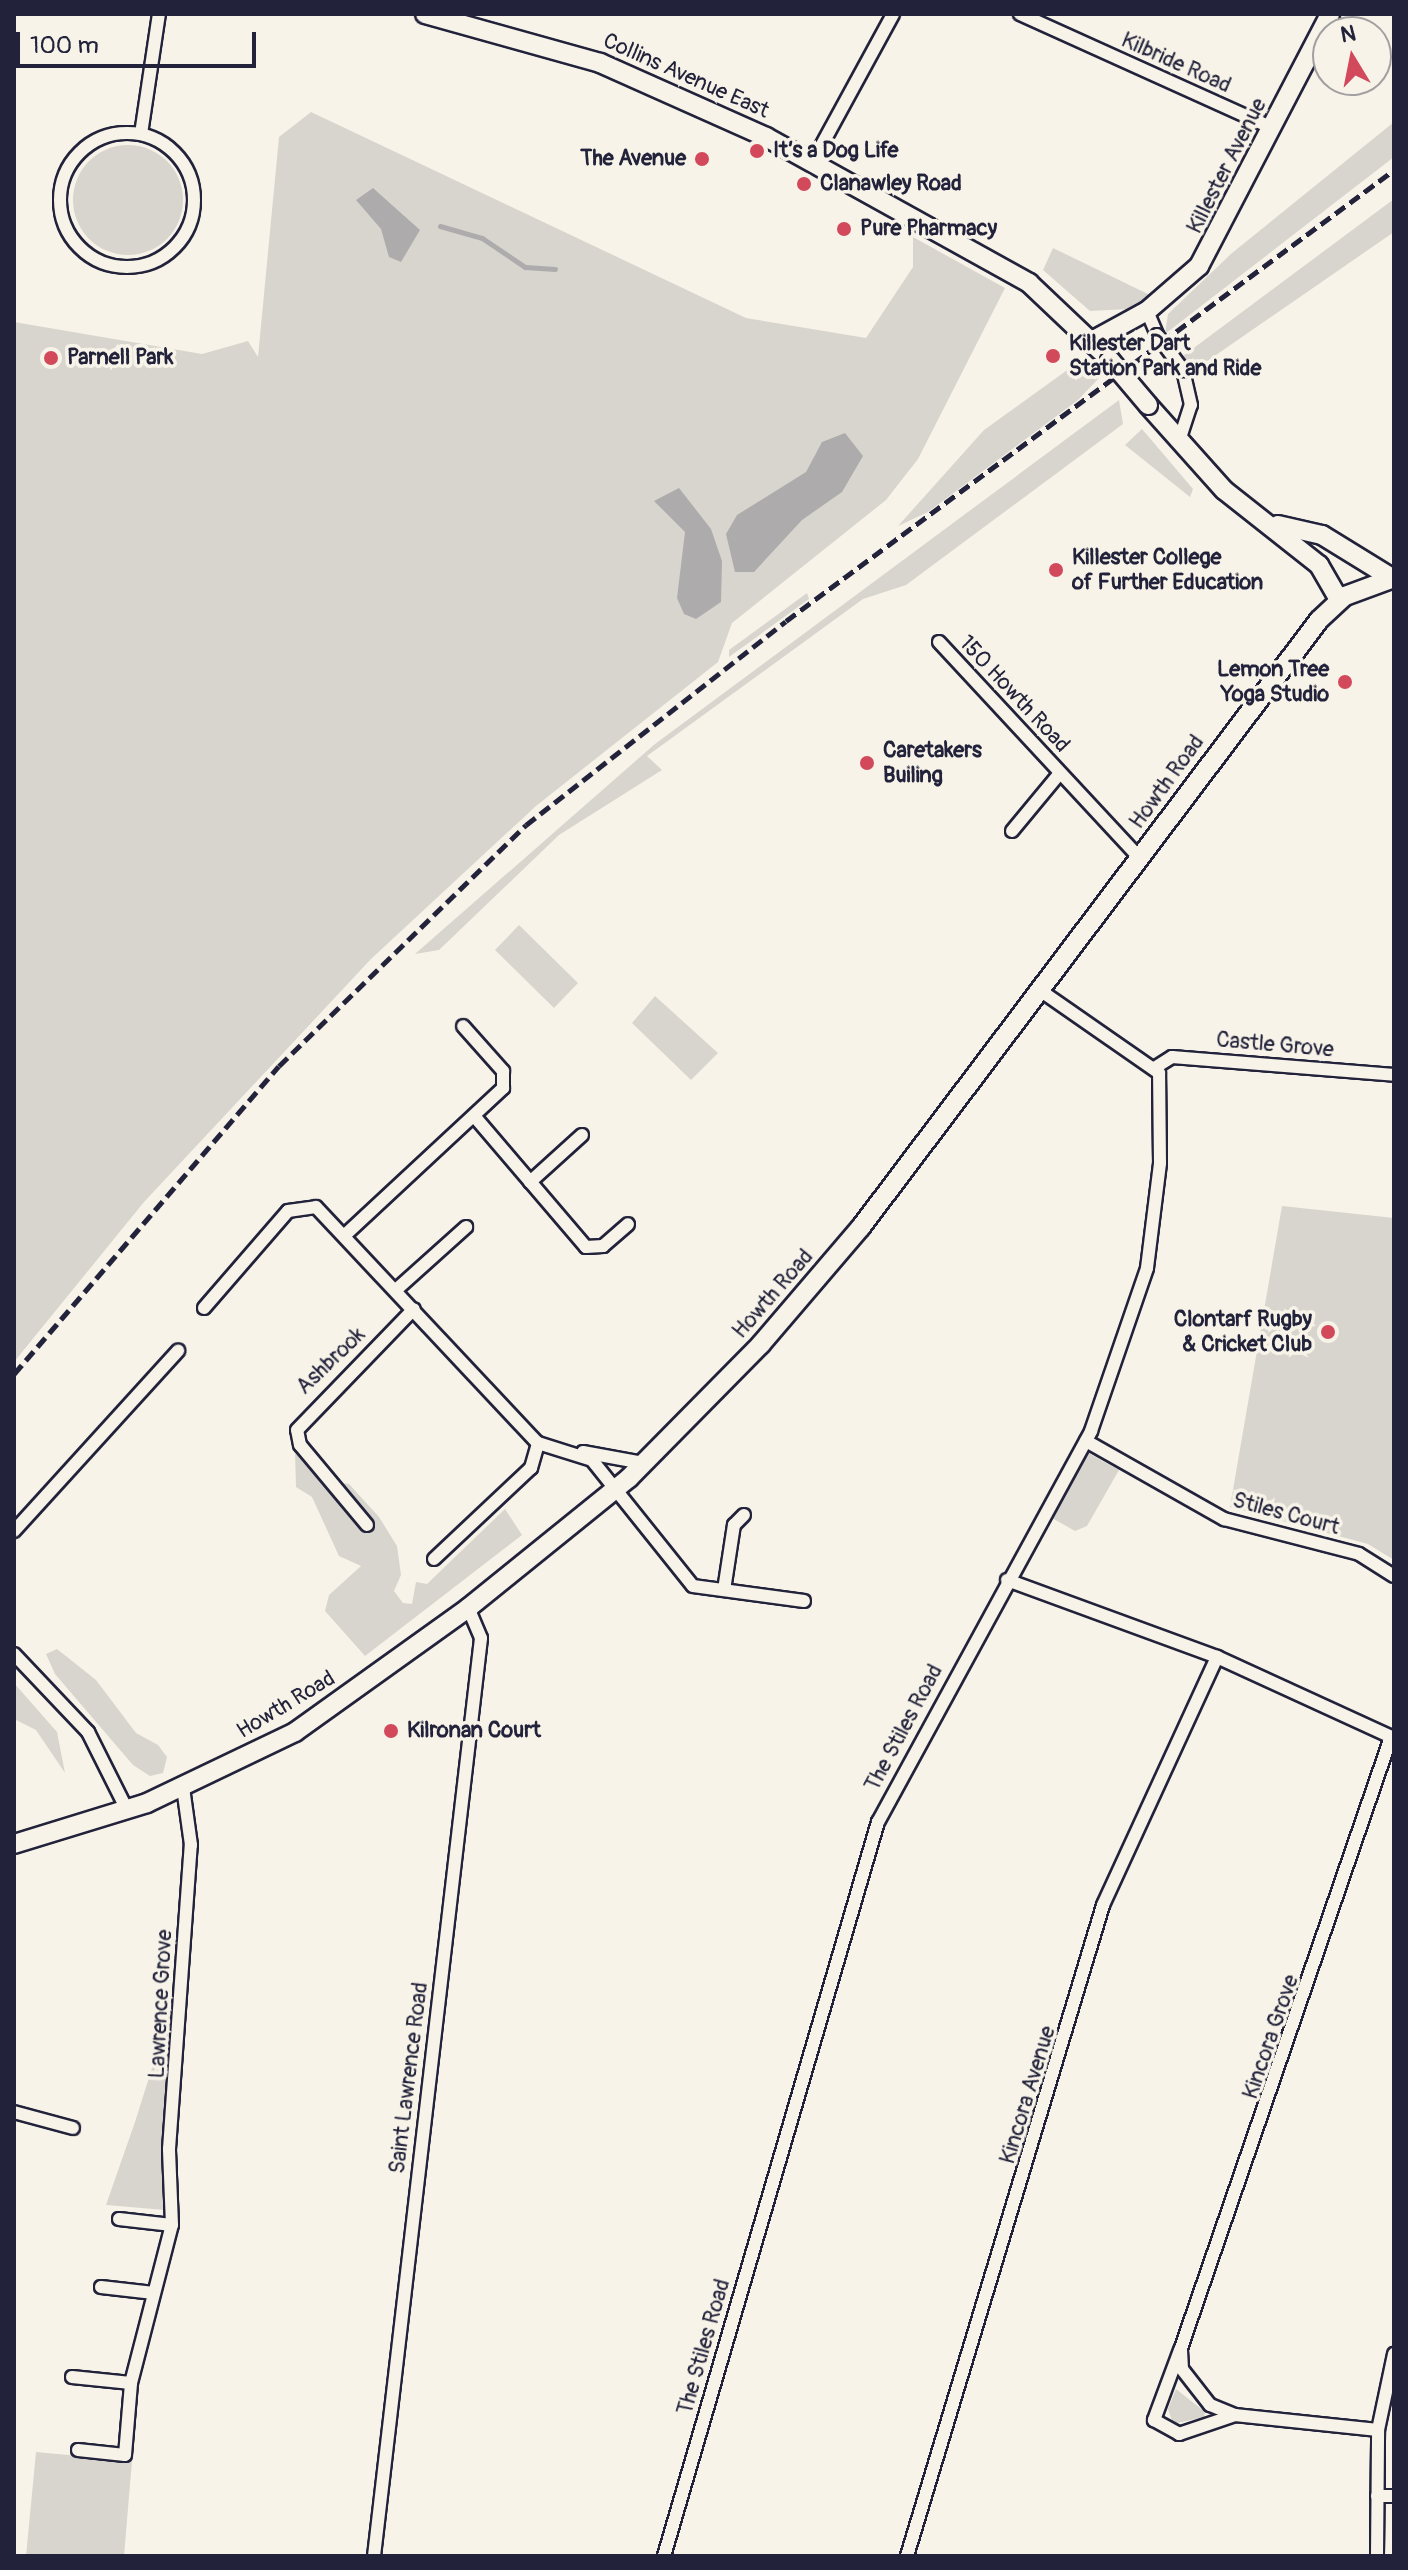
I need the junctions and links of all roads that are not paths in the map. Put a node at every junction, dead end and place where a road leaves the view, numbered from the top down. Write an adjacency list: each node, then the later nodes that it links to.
1 (159, 14): 7 (street)
2 (425, 14): 8 (main road, Collins Avenue East)
3 (1020, 14): 6 (street, Kilbride Road)
4 (1330, 14): 6 (main road, Killester Avenue)
5 (889, 15): 8 (street)
6 (1273, 128): 9 (main road, Killester Avenue)
7 (141, 134): 7 (street)
8 (813, 161): 10 (main road, Collins Avenue East)
9 (1147, 311): 10 (main road, Killester Avenue); 11 (street, bridge)
10 (1094, 340): 11 (main road, Collins Avenue East, bridge)
11 (1179, 441): 12 (main road, Collins Avenue East)
12 (1275, 525): 13 (main road, Collins Avenue East); 14 (main road, Collins Avenue East)
13 (1393, 578): 14 (main road)
14 (1339, 599): 18 (main road, Howth Road)
15 (939, 642): 16 (street, 150 Howth Road)
16 (1060, 773): 17 (street, 150 Howth Road); 18 (street, 150 Howth Road)
17 (1012, 831)
18 (1141, 859): 19 (main road, Howth Road)
19 (1044, 993): 21 (street); 36 (main road, Howth Road)
20 (463, 1026): 23 (street)
21 (1156, 1067): 22 (street, Castle Grove); 33 (street, The Stiles Road)
22 (1394, 1075)
23 (475, 1117): 25 (street); 28 (street)
24 (582, 1135): 25 (street)
25 (530, 1182): 26 (street)
26 (628, 1224)
27 (466, 1227): 29 (street)
28 (345, 1235): 29 (street); 30 (street)
29 (397, 1289): 31 (street)
30 (204, 1308)
31 (414, 1309): 34 (street); 39 (street, Ashbrook)
32 (178, 1351): 40 (street)
33 (1086, 1441): 42 (street, Stiles Court); 43 (street, The Stiles Road)
34 (538, 1443): 35 (street); 41 (street)
35 (576, 1452): 36 (street); 37 (street)
36 (643, 1463): 37 (main road, Howth Road)
37 (615, 1488): 44 (street); 46 (main road, Howth Road)
38 (744, 1515): 44 (street)
39 (367, 1525)
40 (14, 1531)
41 (434, 1559)
42 (1394, 1576)
43 (1007, 1580): 48 (street, Kincora Grove); 69 (street, The Stiles Road)
44 (724, 1590): 45 (street)
45 (804, 1601)
46 (468, 1608): 50 (main road, Howth Road); 68 (street, Saint Lawrence Road)
47 (14, 1654): 51 (street)
48 (1217, 1657): 49 (street, Kincora Grove); 70 (street, Kincora Avenue)
49 (1393, 1737): 59 (street, Kincora Grove)
50 (183, 1787): 51 (main road, Howth Road); 56 (street, Lawrence Grove)
51 (127, 1810): 52 (main road, Howth Road)
52 (14, 1844)
53 (14, 2112): 54 (street)
54 (73, 2128)
55 (119, 2219): 56 (street)
56 (172, 2225): 58 (street, Lawrence Grove)
57 (101, 2287): 58 (street)
58 (154, 2293): 62 (street, Lawrence Grove)
59 (1181, 2348): 63 (street, Kincora Grove); 63 (street, Kincora Grove)
60 (1394, 2354): 64 (street)
61 (72, 2377): 62 (street)
62 (131, 2383): 65 (street, Lawrence Grove)
63 (1235, 2415): 64 (street, Kincora Grove)
64 (1378, 2430): 66 (street)
65 (78, 2450)
66 (1377, 2496): 67 (street); 71 (street)
67 (1394, 2496)
68 (374, 2556)
69 (664, 2556)
70 (907, 2556)
71 (1377, 2556)

